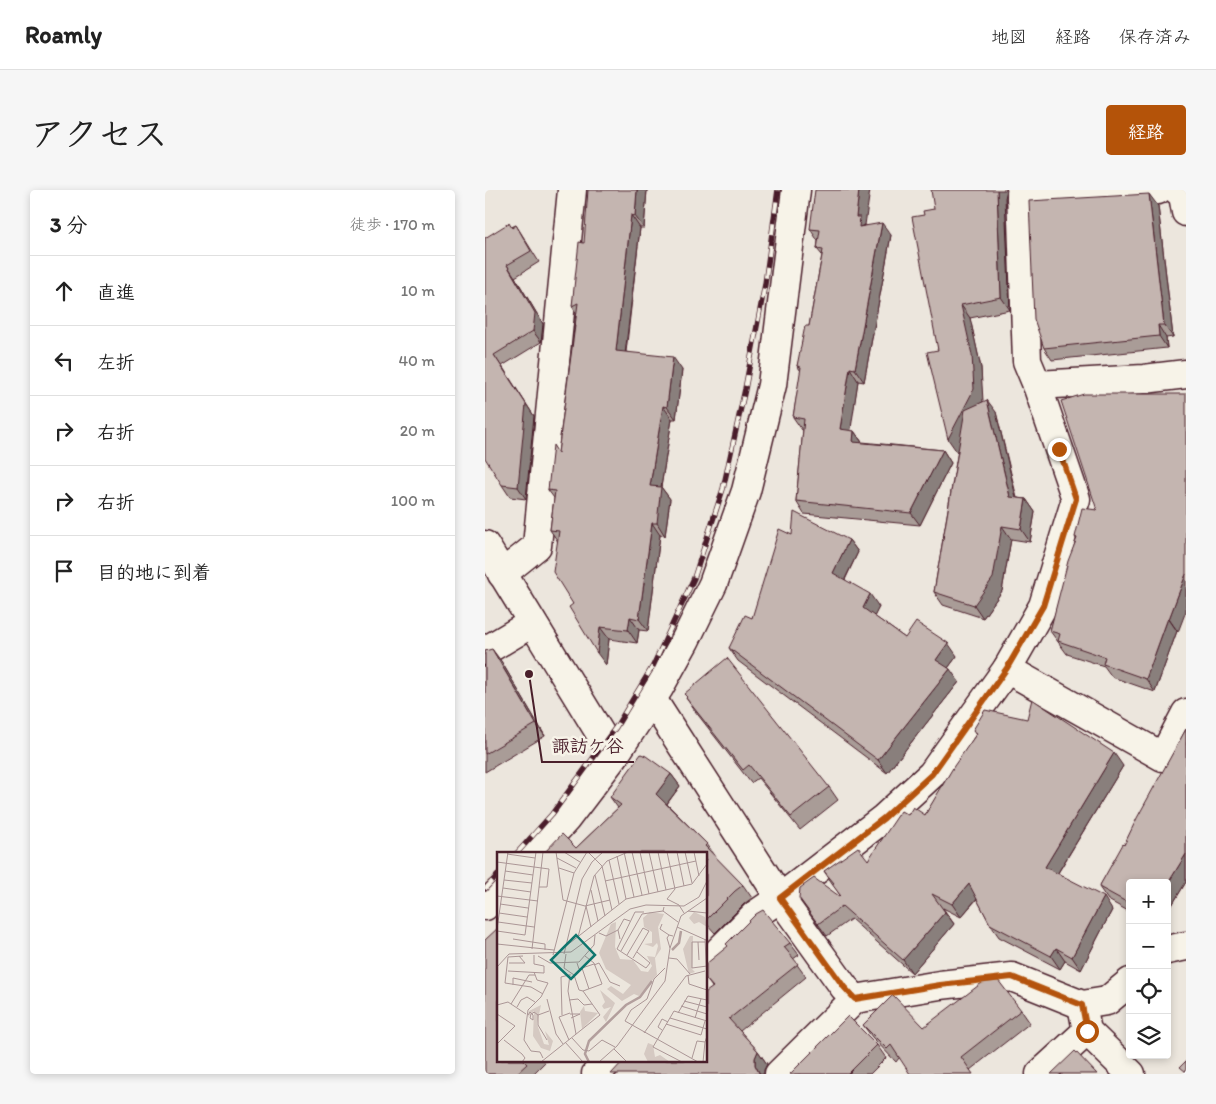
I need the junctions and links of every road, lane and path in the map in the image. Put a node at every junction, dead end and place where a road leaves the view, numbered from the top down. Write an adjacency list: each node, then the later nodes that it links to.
1 (796, 190): 14 (street)
2 (1158, 190): 5 (street)
3 (1177, 190): 6 (street)
4 (570, 192): 10 (street)
5 (1021, 194): 8 (street)
6 (1186, 212)
7 (1186, 374): 8 (street)
8 (1037, 386): 13 (street)
9 (485, 545): 10 (street)
10 (502, 574): 11 (street)
11 (532, 623): 12 (street); 16 (street)
12 (485, 651)
13 (1007, 668): 15 (street); 19 (street)
14 (652, 699): 16 (street); 19 (street)
15 (1186, 713)
16 (614, 756): 17 (street)
17 (536, 852)
18 (497, 894): 20 (street)
19 (780, 898): 23 (street); 25 (street)
20 (485, 906)
21 (1186, 946): 22 (street)
22 (1171, 949)
23 (707, 963)
24 (1126, 985): 26 (street)
25 (855, 999): 26 (street); 30 (street)
26 (1082, 1005): 27 (street)
27 (1087, 1031): 31 (street); 32 (street)
28 (608, 1062): 29 (street)
29 (596, 1074)
30 (779, 1074)
31 (1041, 1074)
32 (1131, 1074)

